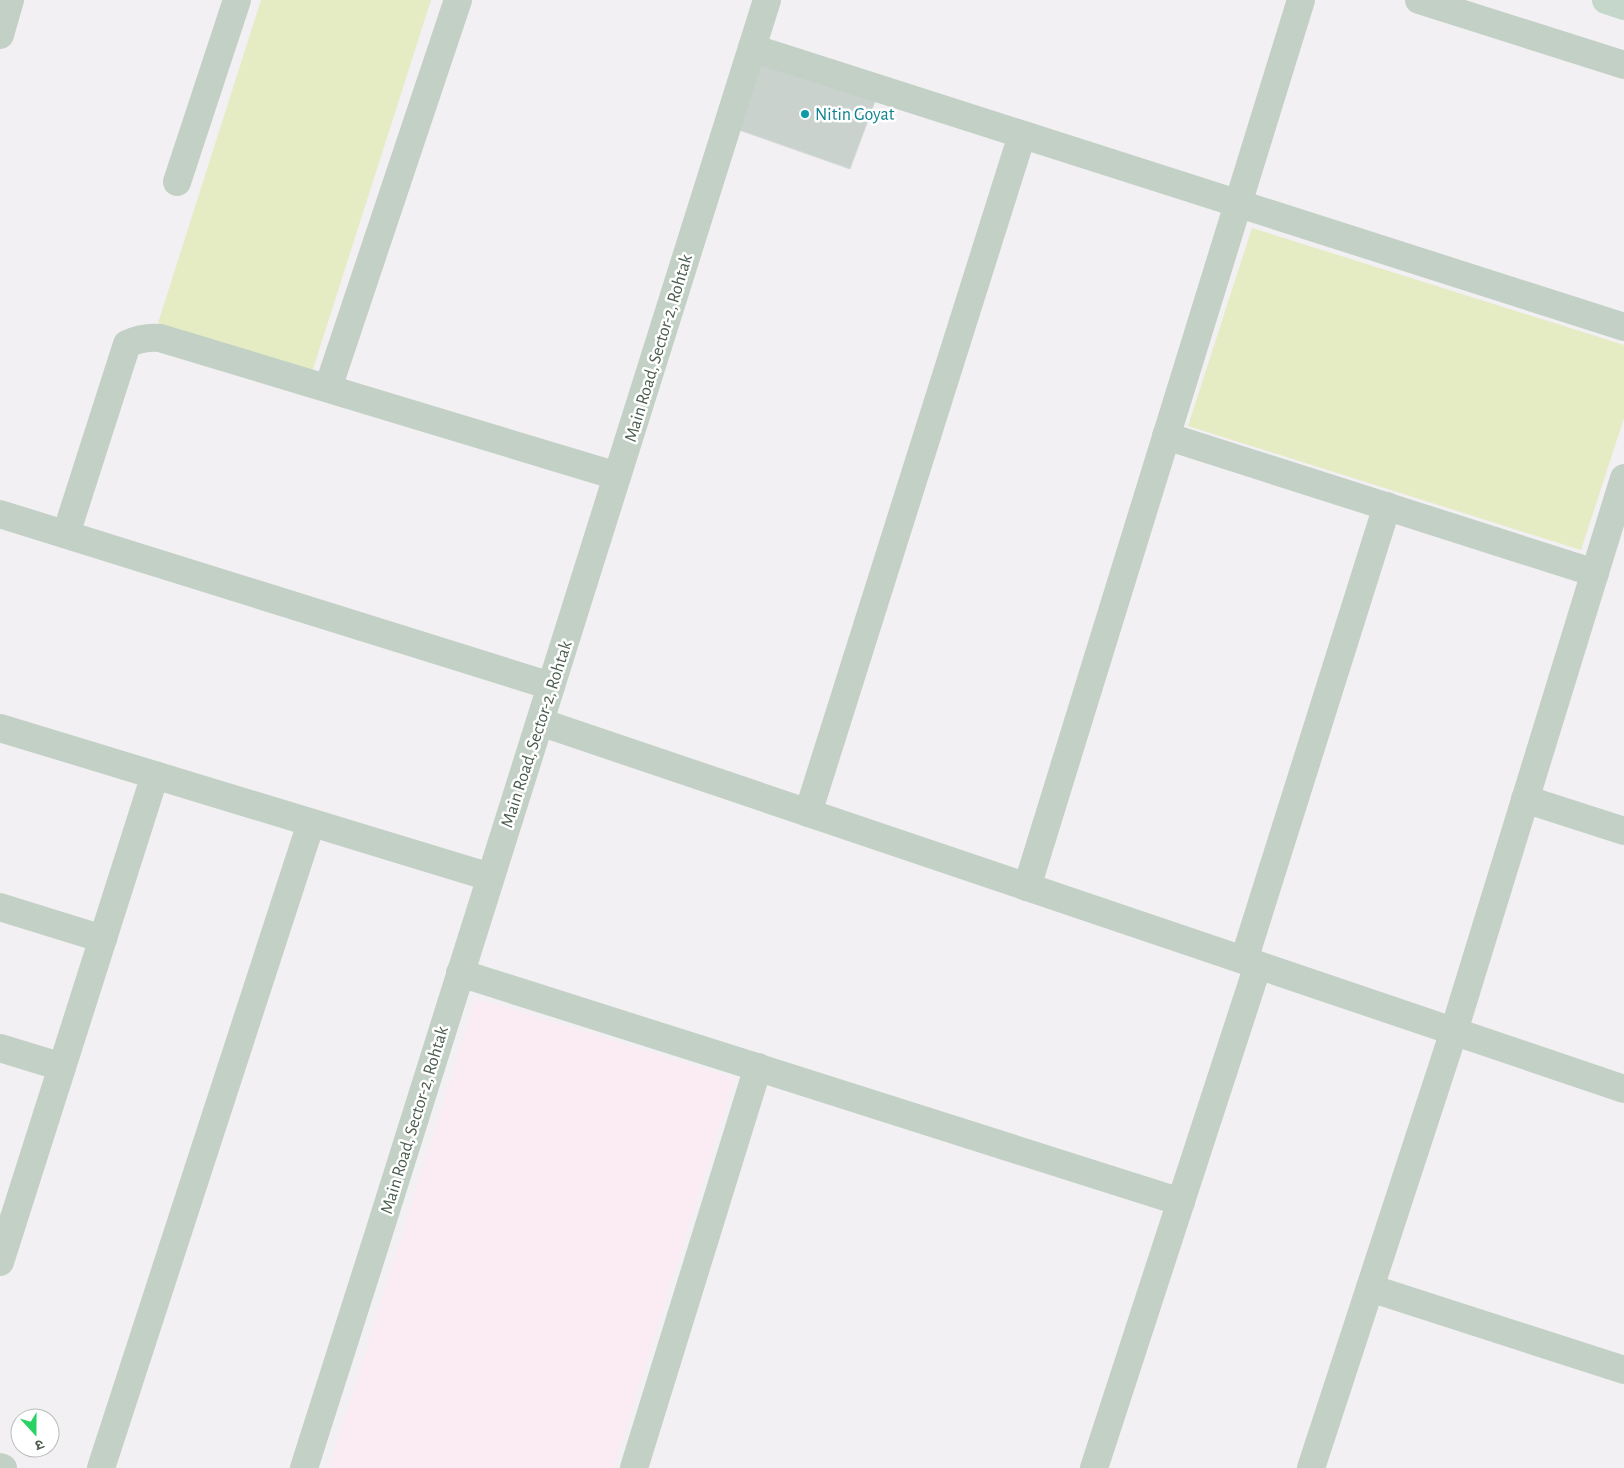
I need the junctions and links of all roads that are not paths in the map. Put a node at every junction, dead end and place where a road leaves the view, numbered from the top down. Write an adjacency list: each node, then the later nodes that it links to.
1 (236, 0): 11 (street)
2 (458, 0): 14 (street)
3 (767, 0): 8 (street, Main Road, Sector-2, Rohtak)
4 (1301, 0): 12 (street)
5 (1419, 0): 9 (street)
6 (1606, 0): 7 (street)
7 (1624, 6)
8 (752, 48): 10 (street); 16 (street, Main Road, Sector-2, Rohtak)
9 (1624, 65)
10 (1022, 134): 12 (street); 27 (street)
11 (177, 182)
12 (1238, 204): 13 (street); 15 (street)
13 (1624, 327)
14 (328, 388): 16 (street); 20 (street)
15 (1166, 436): 18 (street); 31 (street)
16 (617, 476): 22 (street, Main Road, Sector-2, Rohtak)
17 (1624, 478): 21 (street)
18 (1387, 506): 21 (street); 34 (street)
19 (0, 514): 20 (street)
20 (66, 534): 22 (street)
21 (1595, 573): 26 (street)
22 (551, 686): 23 (street, Main Road, Sector-2, Rohtak)
23 (540, 722): 27 (street); 30 (street, Main Road, Sector-2, Rohtak)
24 (0, 728): 25 (street)
25 (155, 775): 28 (street); 33 (street)
26 (1525, 799): 29 (street); 36 (street)
27 (808, 813): 31 (street)
28 (311, 823): 30 (street); 46 (street)
29 (1624, 831)
30 (490, 878): 35 (street, Main Road, Sector-2, Rohtak)
31 (1027, 887): 34 (street)
32 (0, 907): 33 (street)
33 (103, 939): 38 (street)
34 (1251, 963): 36 (street); 42 (street)
35 (460, 973): 39 (street); 47 (street, Main Road, Sector-2, Rohtak)
36 (1454, 1031): 40 (street); 44 (street)
37 (0, 1048): 38 (street)
38 (62, 1067): 41 (street)
39 (758, 1068): 42 (street); 48 (street)
40 (1624, 1089)
41 (9, 1201): 43 (street)
42 (1181, 1202): 49 (street)
43 (0, 1262)
44 (1370, 1288): 45 (street); 50 (street)
45 (1624, 1370)
46 (101, 1468)
47 (304, 1468)
48 (634, 1468)
49 (1094, 1468)
50 (1311, 1468)

